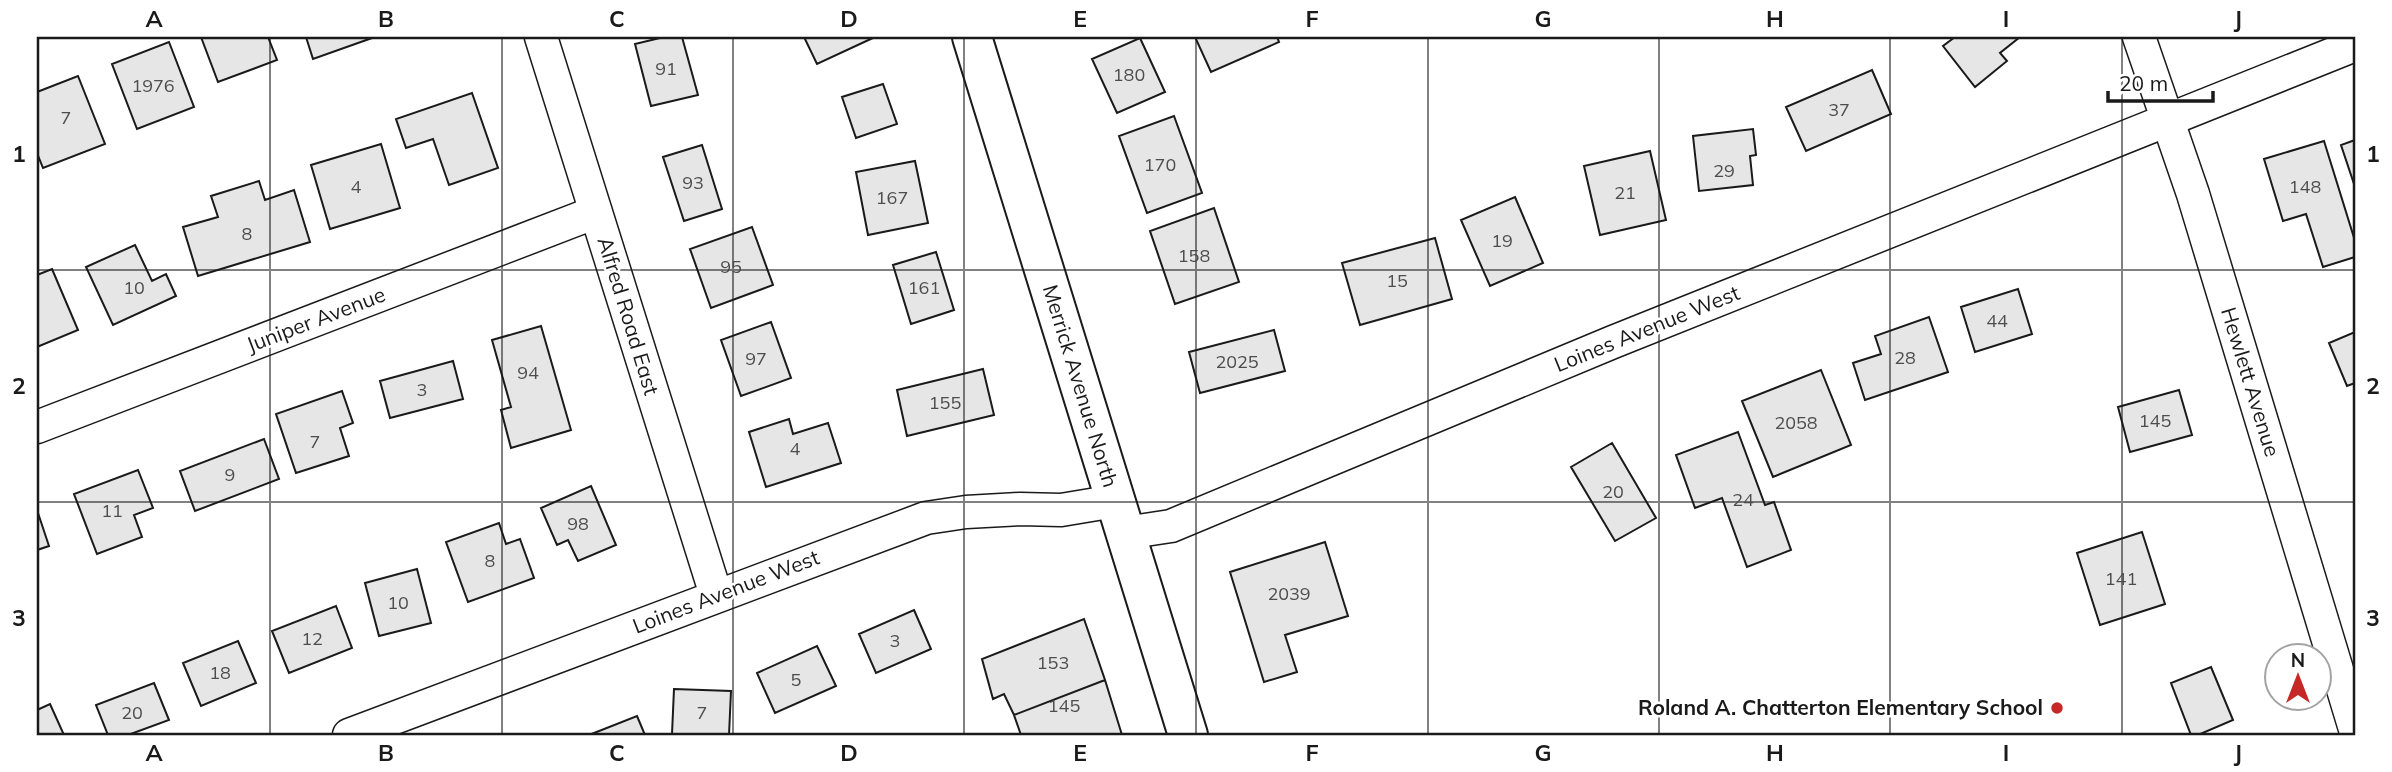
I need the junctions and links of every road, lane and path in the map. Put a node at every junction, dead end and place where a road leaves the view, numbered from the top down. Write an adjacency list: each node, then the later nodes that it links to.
1 (541, 37): 6 (street, Alfred Road East)
2 (972, 37): 8 (main road, Merrick Avenue North)
3 (2139, 37): 5 (street, Hewlett Avenue)
4 (2355, 45): 5 (street, Loines Avenue West)
5 (2168, 120): 8 (street, Loines Avenue West); 10 (street, Hewlett Avenue)
6 (596, 212): 7 (street, Juniper Avenue); 9 (street, Alfred Road East)
7 (37, 427)
8 (1120, 517): 9 (street, Loines Avenue West); 12 (main road, Merrick Avenue North)
9 (716, 595): 11 (street, Loines Avenue West)
10 (2355, 729)
11 (349, 735)
12 (1188, 735)

